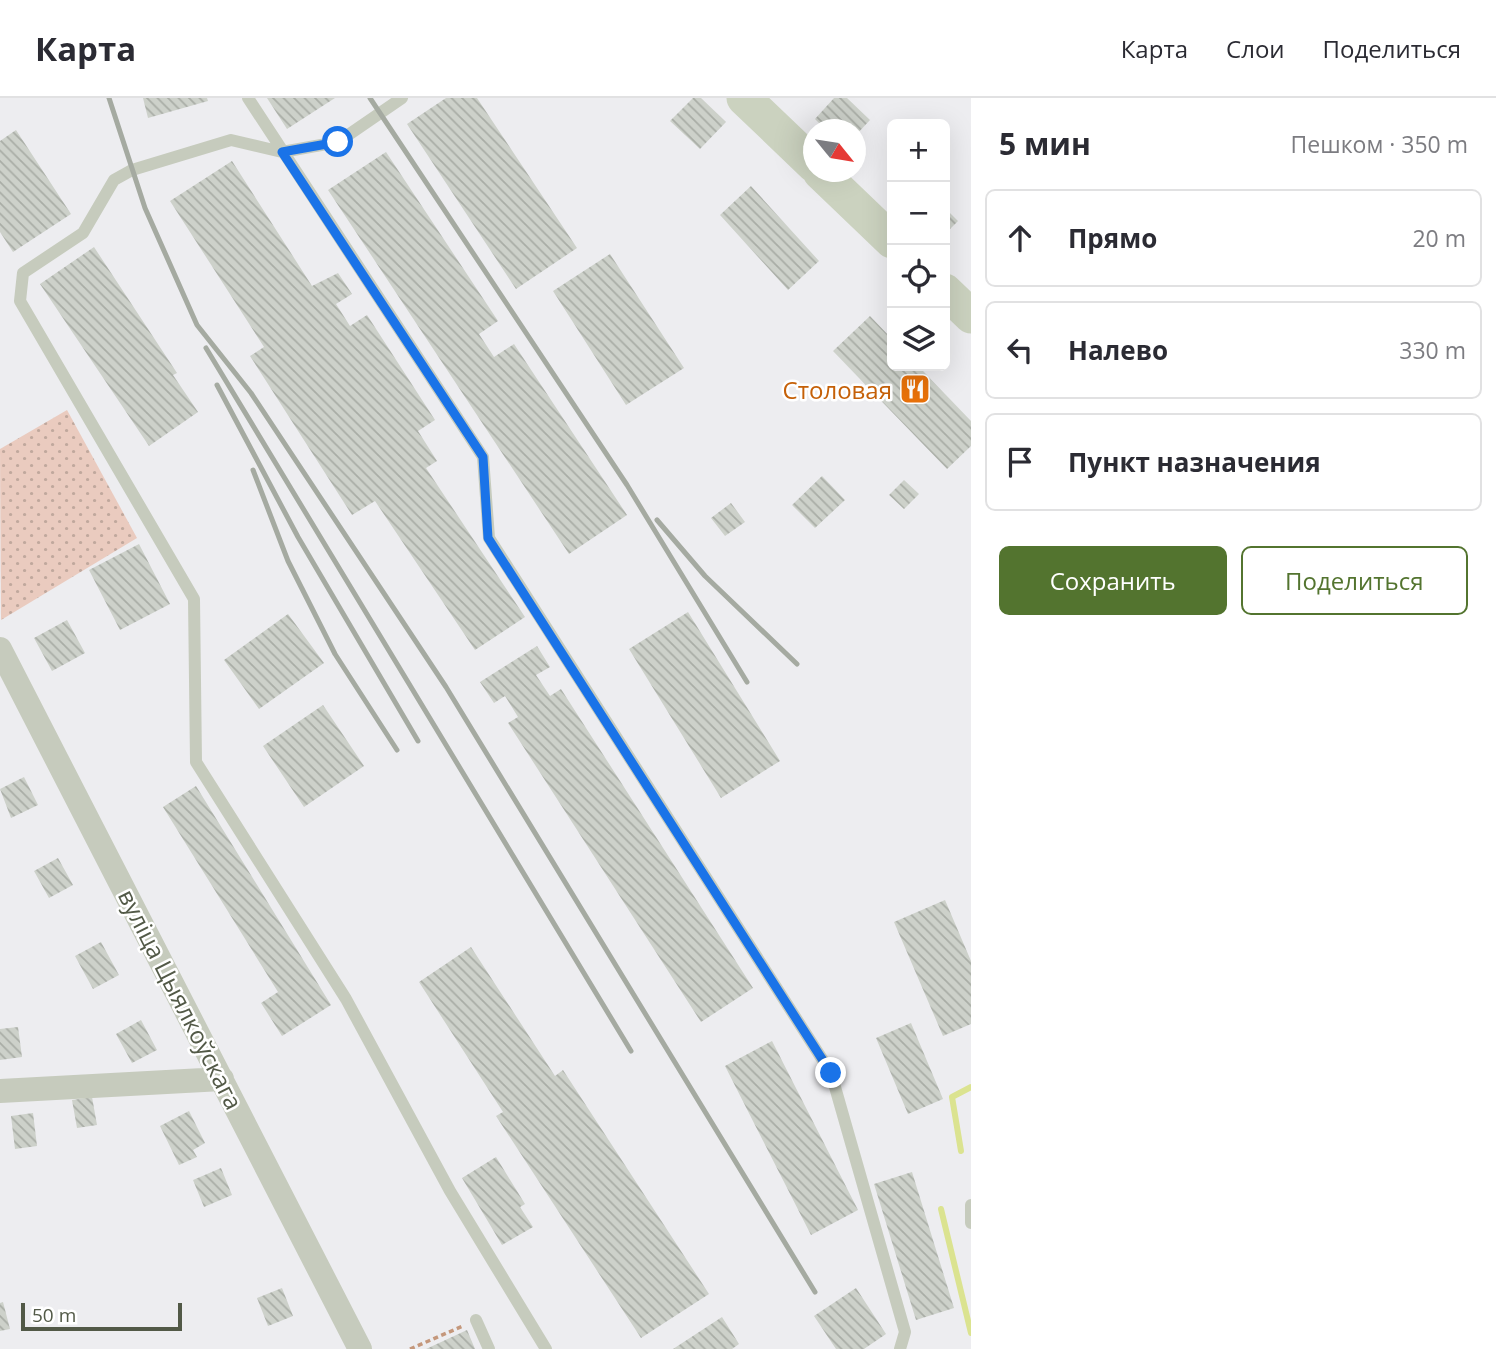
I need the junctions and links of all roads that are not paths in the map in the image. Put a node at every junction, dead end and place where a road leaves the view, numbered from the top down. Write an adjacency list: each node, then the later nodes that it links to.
1 (248, 98): 4 (lane)
2 (402, 98): 4 (lane)
3 (744, 98): 5 (street)
4 (282, 152): 18 (lane); 19 (lane)
5 (803, 154)
6 (830, 182): 7 (street)
7 (887, 236)
8 (950, 296): 9 (street)
9 (971, 316)
10 (0, 649): 11 (street, вуліца Цыялкоўскага)
11 (222, 1079): 12 (street); 16 (street, вуліца Цыялкоўскага)
12 (0, 1091)
13 (971, 1205): 14 (lane)
14 (971, 1223)
15 (477, 1320): 17 (lane)
16 (360, 1349)
17 (489, 1349)
18 (546, 1349)
19 (900, 1349)

